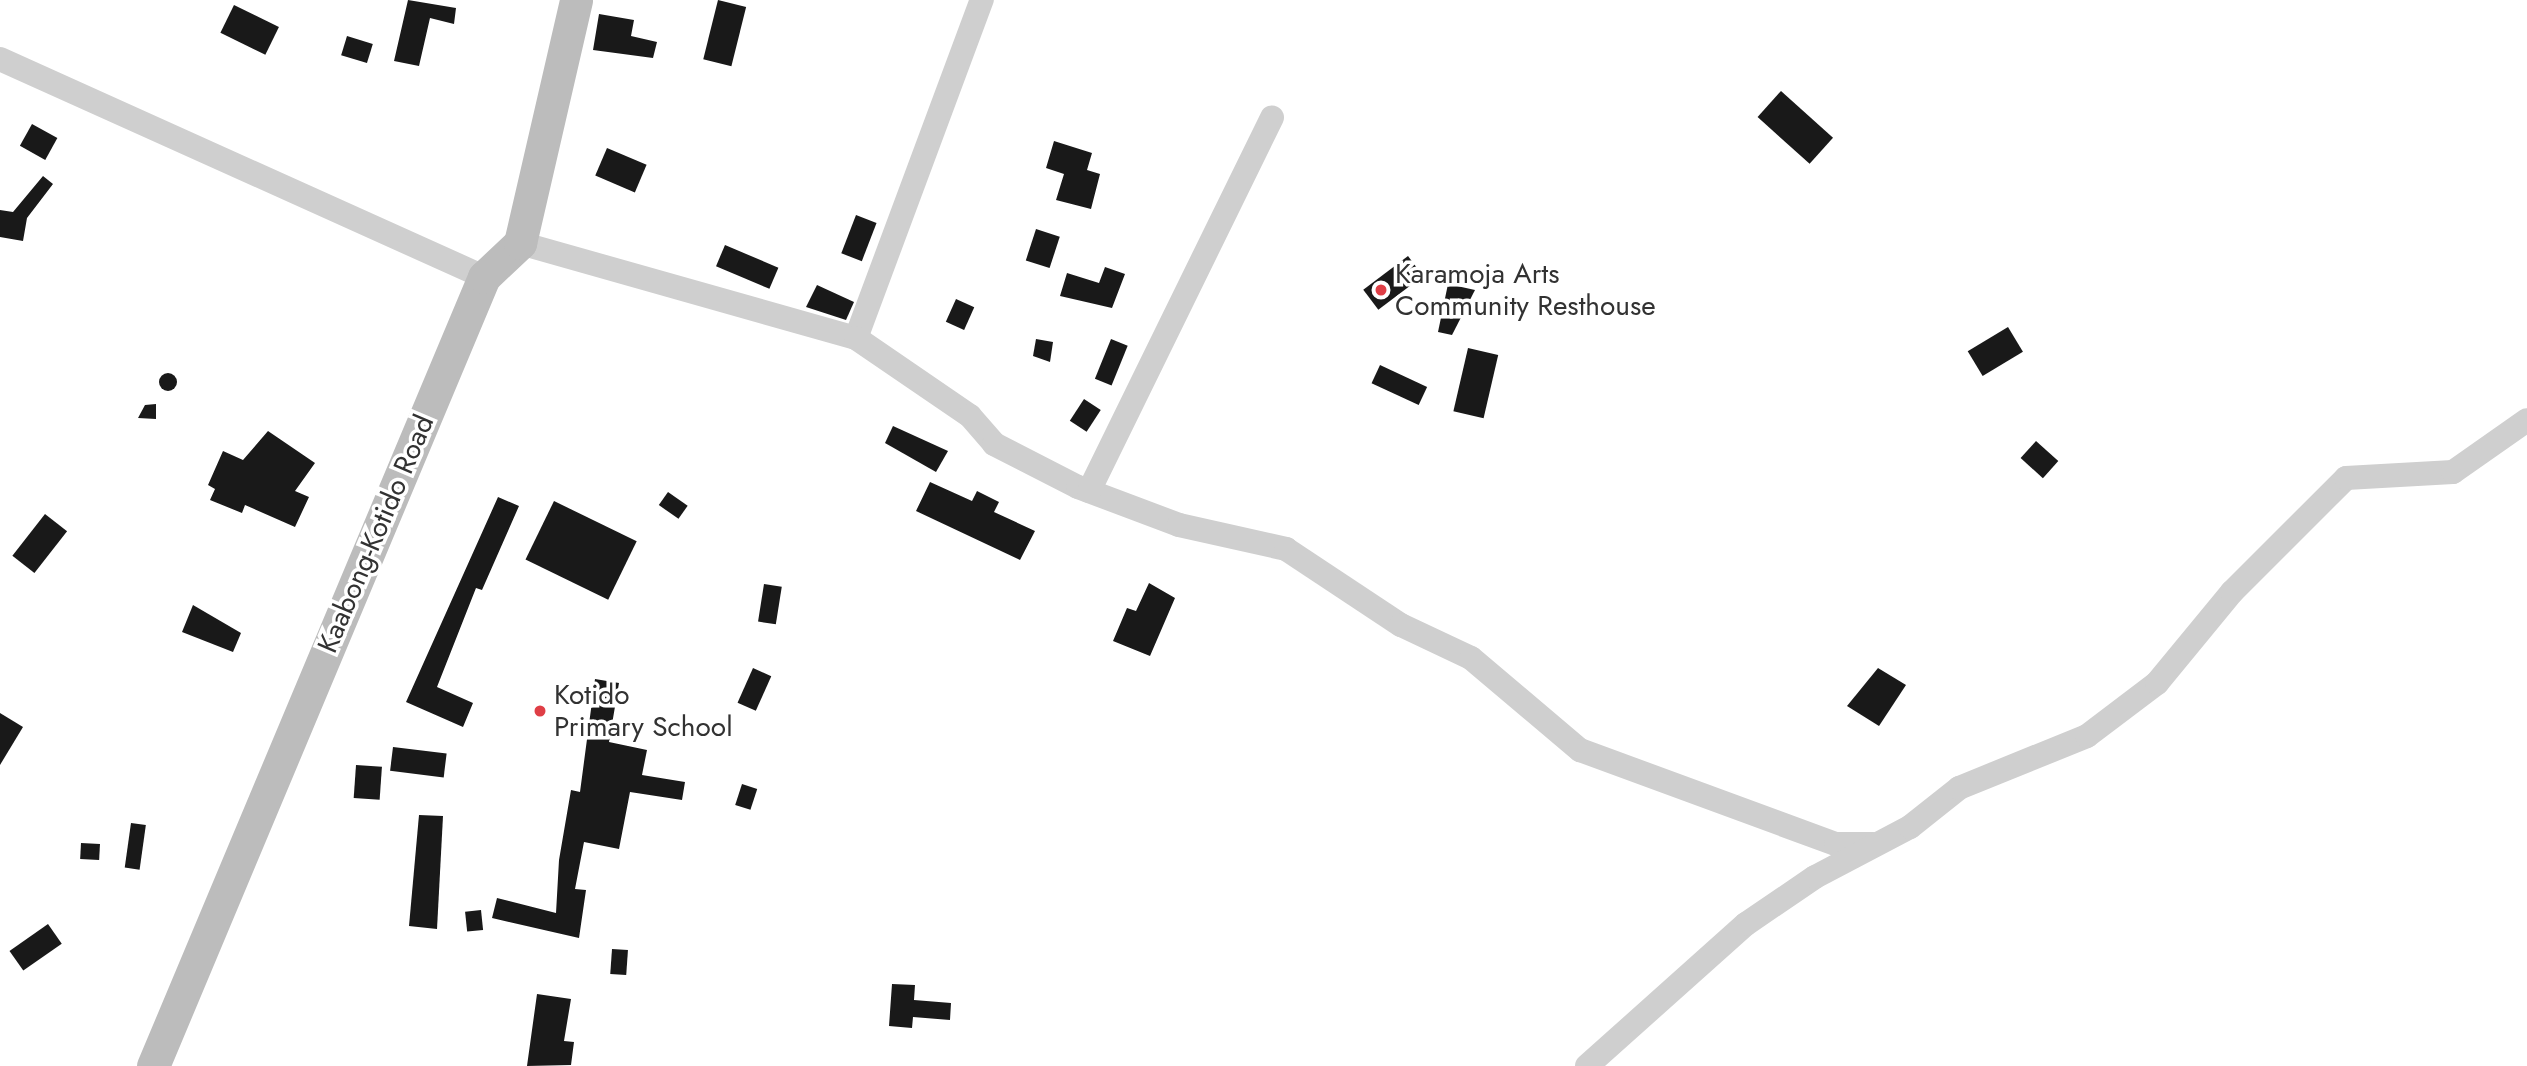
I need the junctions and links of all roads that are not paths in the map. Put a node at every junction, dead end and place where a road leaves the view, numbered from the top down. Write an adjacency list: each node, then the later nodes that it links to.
1 (576, 0): 5 (main road)
2 (982, 0): 7 (street)
3 (0, 59): 6 (street)
4 (1272, 117): 9 (street)
5 (520, 243): 6 (main road, Kaabong-Kotido Road); 7 (street)
6 (484, 277): 11 (main road, Kaabong-Kotido Road)
7 (856, 338): 9 (street)
8 (2527, 420): 10 (street)
9 (1089, 491): 10 (street)
10 (1878, 844): 12 (street)
11 (153, 1066)
12 (1587, 1066)

